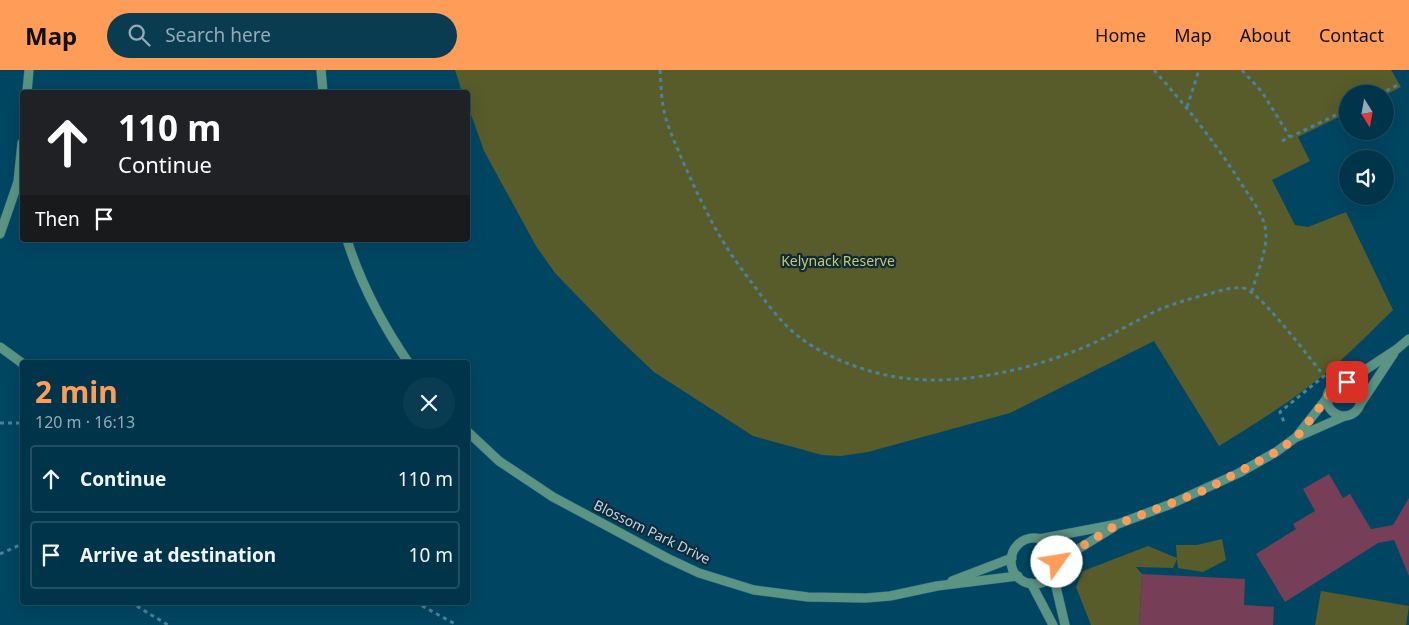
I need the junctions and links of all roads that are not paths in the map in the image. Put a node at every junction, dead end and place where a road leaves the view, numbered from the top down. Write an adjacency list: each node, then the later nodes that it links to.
1 (29, 70): 3 (street)
2 (321, 70): 4 (street)
3 (27, 90)
4 (323, 90)
5 (20, 162): 6 (street)
6 (0, 234)
7 (348, 242): 11 (street)
8 (1409, 339): 10 (street)
9 (0, 347): 12 (street)
10 (1397, 349): 13 (street); 15 (street)
11 (407, 360)
12 (20, 362)
13 (1347, 382): 14 (street); 15 (street)
14 (1327, 398): 16 (street); 18 (street)
15 (1361, 402): 16 (street)
16 (1345, 416): 18 (street)
17 (470, 434): 26 (street, Blossom Park Drive)
18 (1296, 438): 19 (street)
19 (1118, 524): 20 (street); 22 (street)
20 (1039, 538): 21 (street); 22 (street)
21 (1012, 558): 24 (street); 26 (street, Blossom Park Drive)
22 (1057, 562): 23 (street)
23 (1053, 574): 25 (street); 28 (street)
24 (1018, 576): 25 (street); 26 (street, Blossom Park Drive)
25 (1031, 583): 27 (street)
26 (937, 586)
27 (1053, 625)
28 (1065, 625)

